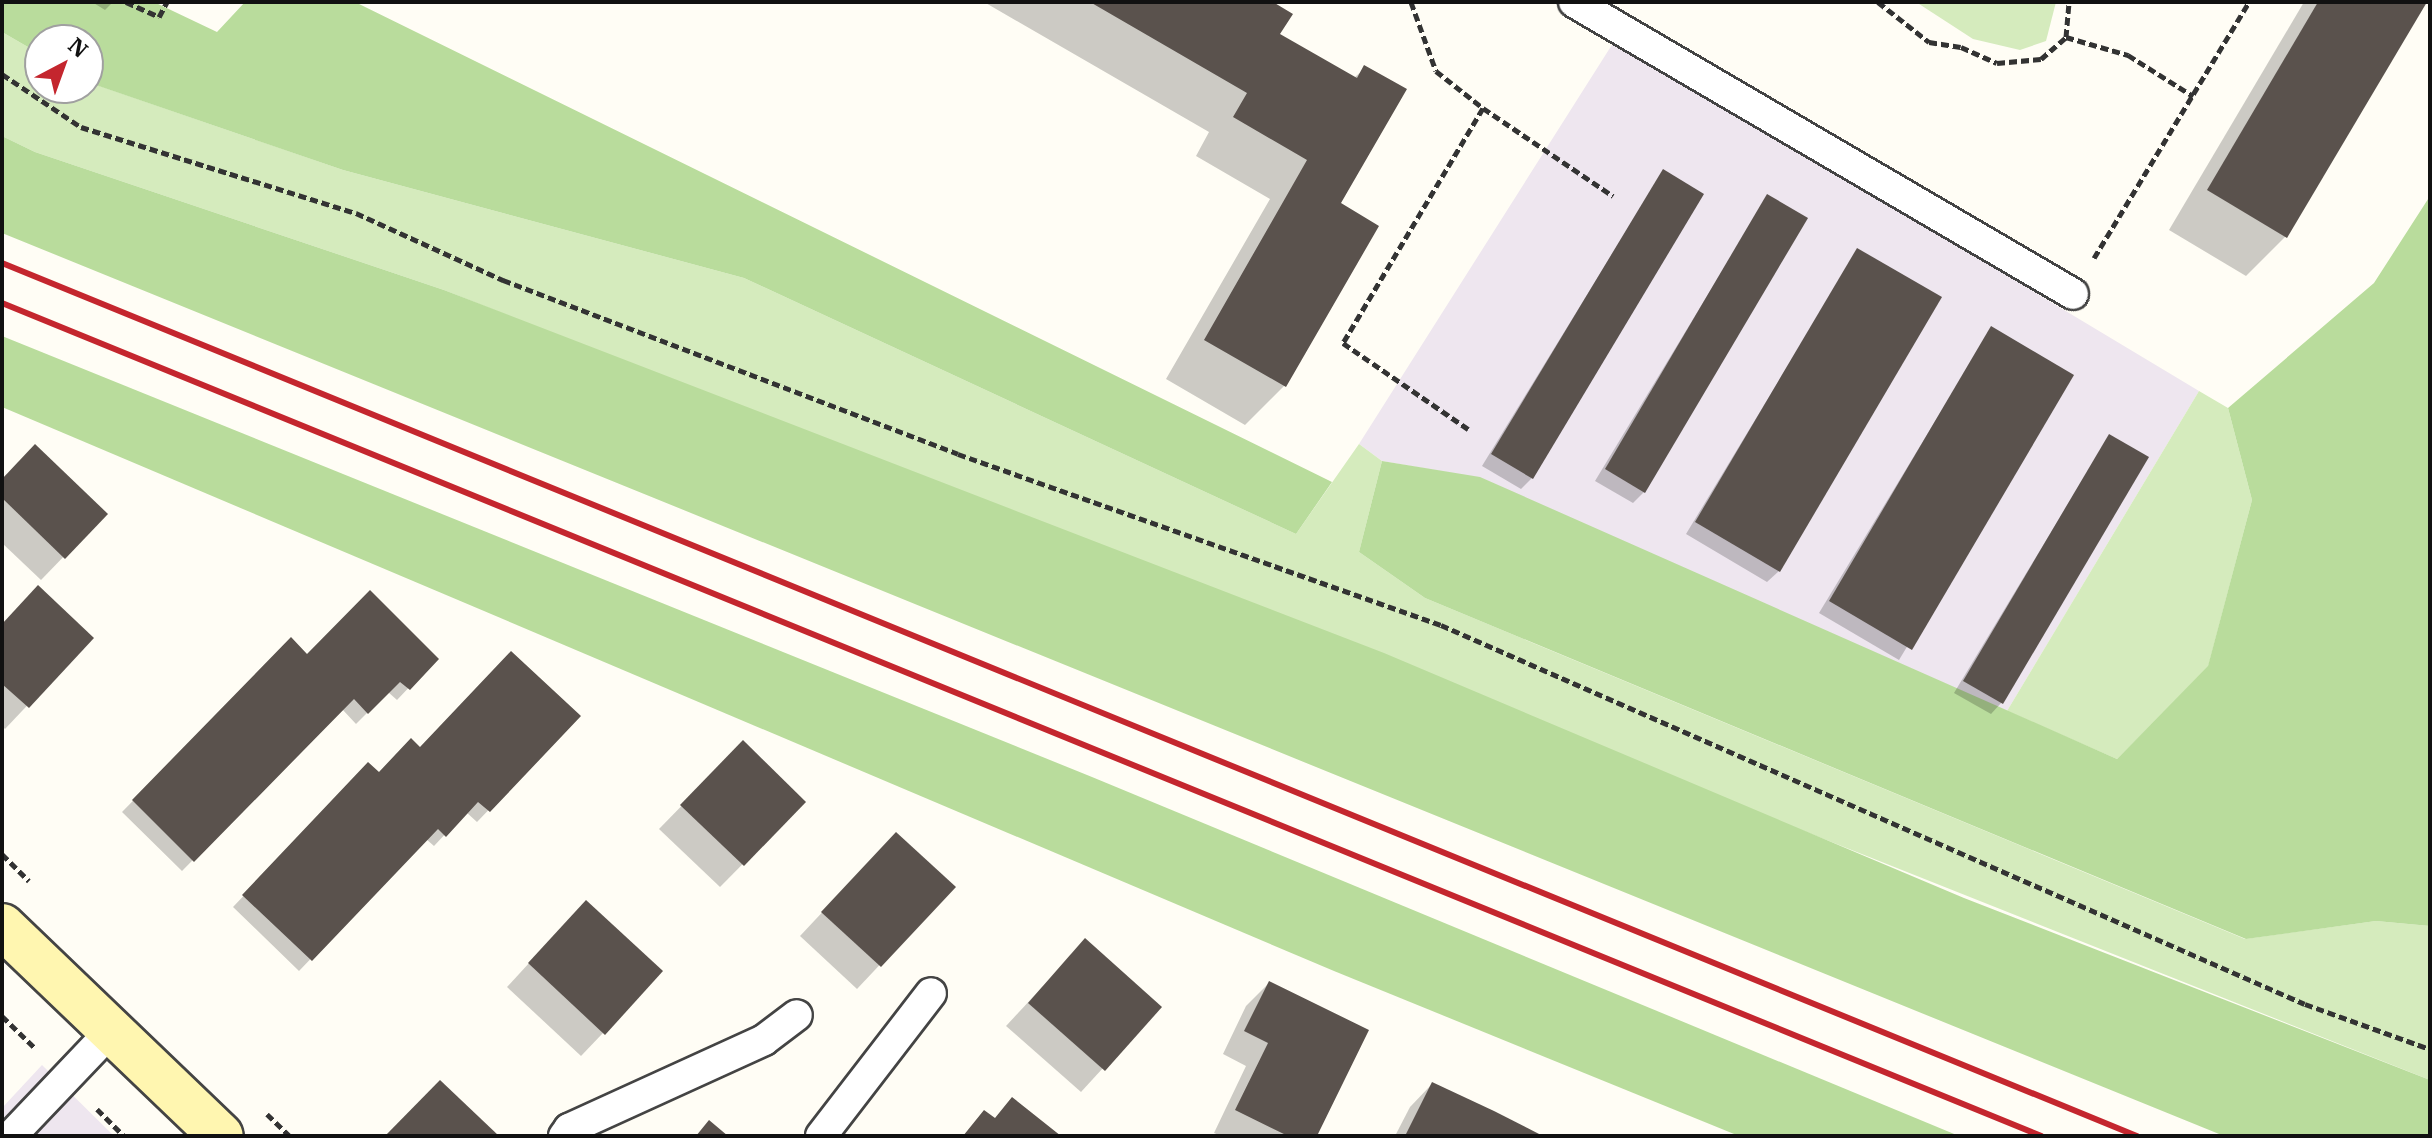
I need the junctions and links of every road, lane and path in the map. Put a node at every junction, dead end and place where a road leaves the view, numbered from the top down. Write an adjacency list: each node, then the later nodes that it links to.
1 (126, 2): 2 (path)
2 (167, 2)
3 (1411, 2): 11 (path)
4 (1574, 2): 13 (lane)
5 (1878, 2): 8 (path)
6 (2069, 2): 8 (path)
7 (2249, 2): 10 (path)
8 (2066, 37): 10 (path)
9 (2, 74): 19 (path)
10 (2193, 96): 13 (path)
11 (1483, 108): 12 (path); 14 (path)
12 (1613, 196)
13 (2073, 294)
14 (1468, 429)
15 (2, 926): 18 (main road)
16 (931, 993): 23 (lane)
17 (797, 1015): 22 (lane)
18 (110, 1032): 20 (lane); 21 (main road)
19 (2430, 1049)
20 (11, 1136)
21 (221, 1136)
22 (564, 1136)
23 (821, 1136)

